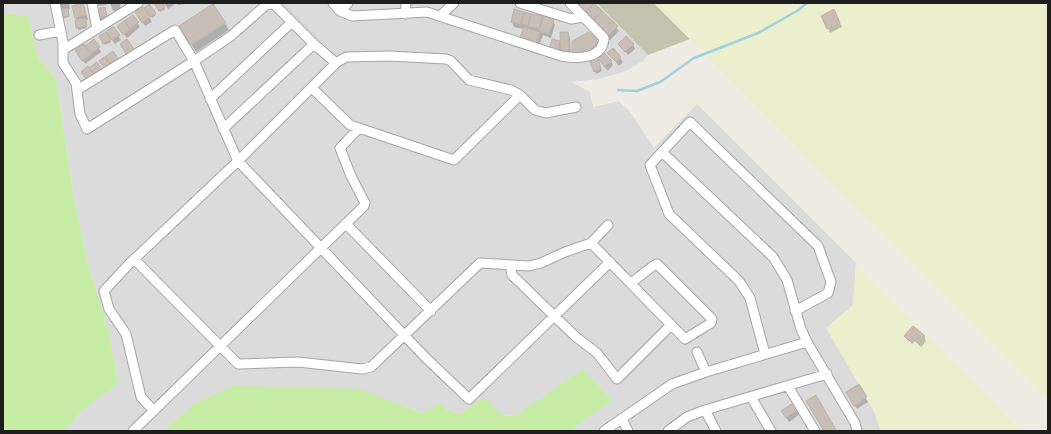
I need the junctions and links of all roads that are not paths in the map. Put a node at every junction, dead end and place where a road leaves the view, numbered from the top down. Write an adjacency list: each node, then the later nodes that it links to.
1 (55, 3): 16 (street)
2 (92, 3): 15 (street)
3 (333, 3): 10 (street)
4 (348, 3): 10 (street)
5 (406, 3): 11 (street)
6 (454, 3): 12 (street)
7 (520, 3): 13 (street)
8 (570, 3): 13 (street)
9 (133, 5): 15 (street)
10 (340, 11): 11 (street)
11 (405, 14): 12 (street)
12 (440, 16): 13 (street)
13 (584, 17)
14 (292, 22): 18 (street); 20 (street); 25 (street)
15 (97, 29): 19 (street)
16 (61, 31): 17 (street); 19 (street)
17 (39, 35)
18 (314, 44): 21 (street); 28 (street)
19 (63, 50): 23 (street)
20 (194, 61): 23 (street); 23 (street); 25 (street)
21 (336, 63): 22 (street); 24 (street)
22 (312, 88): 27 (street); 30 (street)
23 (77, 90)
24 (520, 95): 26 (street); 27 (street)
25 (210, 99): 28 (street)
26 (576, 107)
27 (359, 128): 31 (street)
28 (224, 129): 30 (street)
29 (662, 152): 40 (street); 40 (street); 47 (street)
30 (238, 161): 34 (street); 35 (street)
31 (346, 224): 34 (street); 39 (street)
32 (608, 226): 33 (street)
33 (591, 243): 36 (street); 37 (street)
34 (322, 248): 43 (street); 45 (street)
35 (134, 259): 45 (street); 52 (street)
36 (610, 262): 38 (street); 41 (street)
37 (510, 265): 39 (street); 41 (street)
38 (631, 283): 42 (street); 42 (street)
39 (431, 311): 43 (street)
40 (795, 311): 44 (street)
41 (554, 316): 42 (street); 43 (street)
42 (671, 325)
43 (405, 336): 45 (street)
44 (807, 342): 47 (street); 49 (street)
45 (220, 346): 52 (street)
46 (697, 352): 48 (street)
47 (765, 354): 48 (street)
48 (706, 372): 54 (street)
49 (827, 374): 50 (street); 62 (street)
50 (788, 386): 51 (street); 61 (street)
51 (751, 397): 53 (street); 60 (street)
52 (153, 410): 56 (street)
53 (705, 410): 55 (street); 59 (street)
54 (622, 419): 57 (street); 58 (street)
55 (672, 430)
56 (132, 431)
57 (604, 431)
58 (628, 431)
59 (716, 431)
60 (771, 431)
61 (816, 431)
62 (857, 431)

